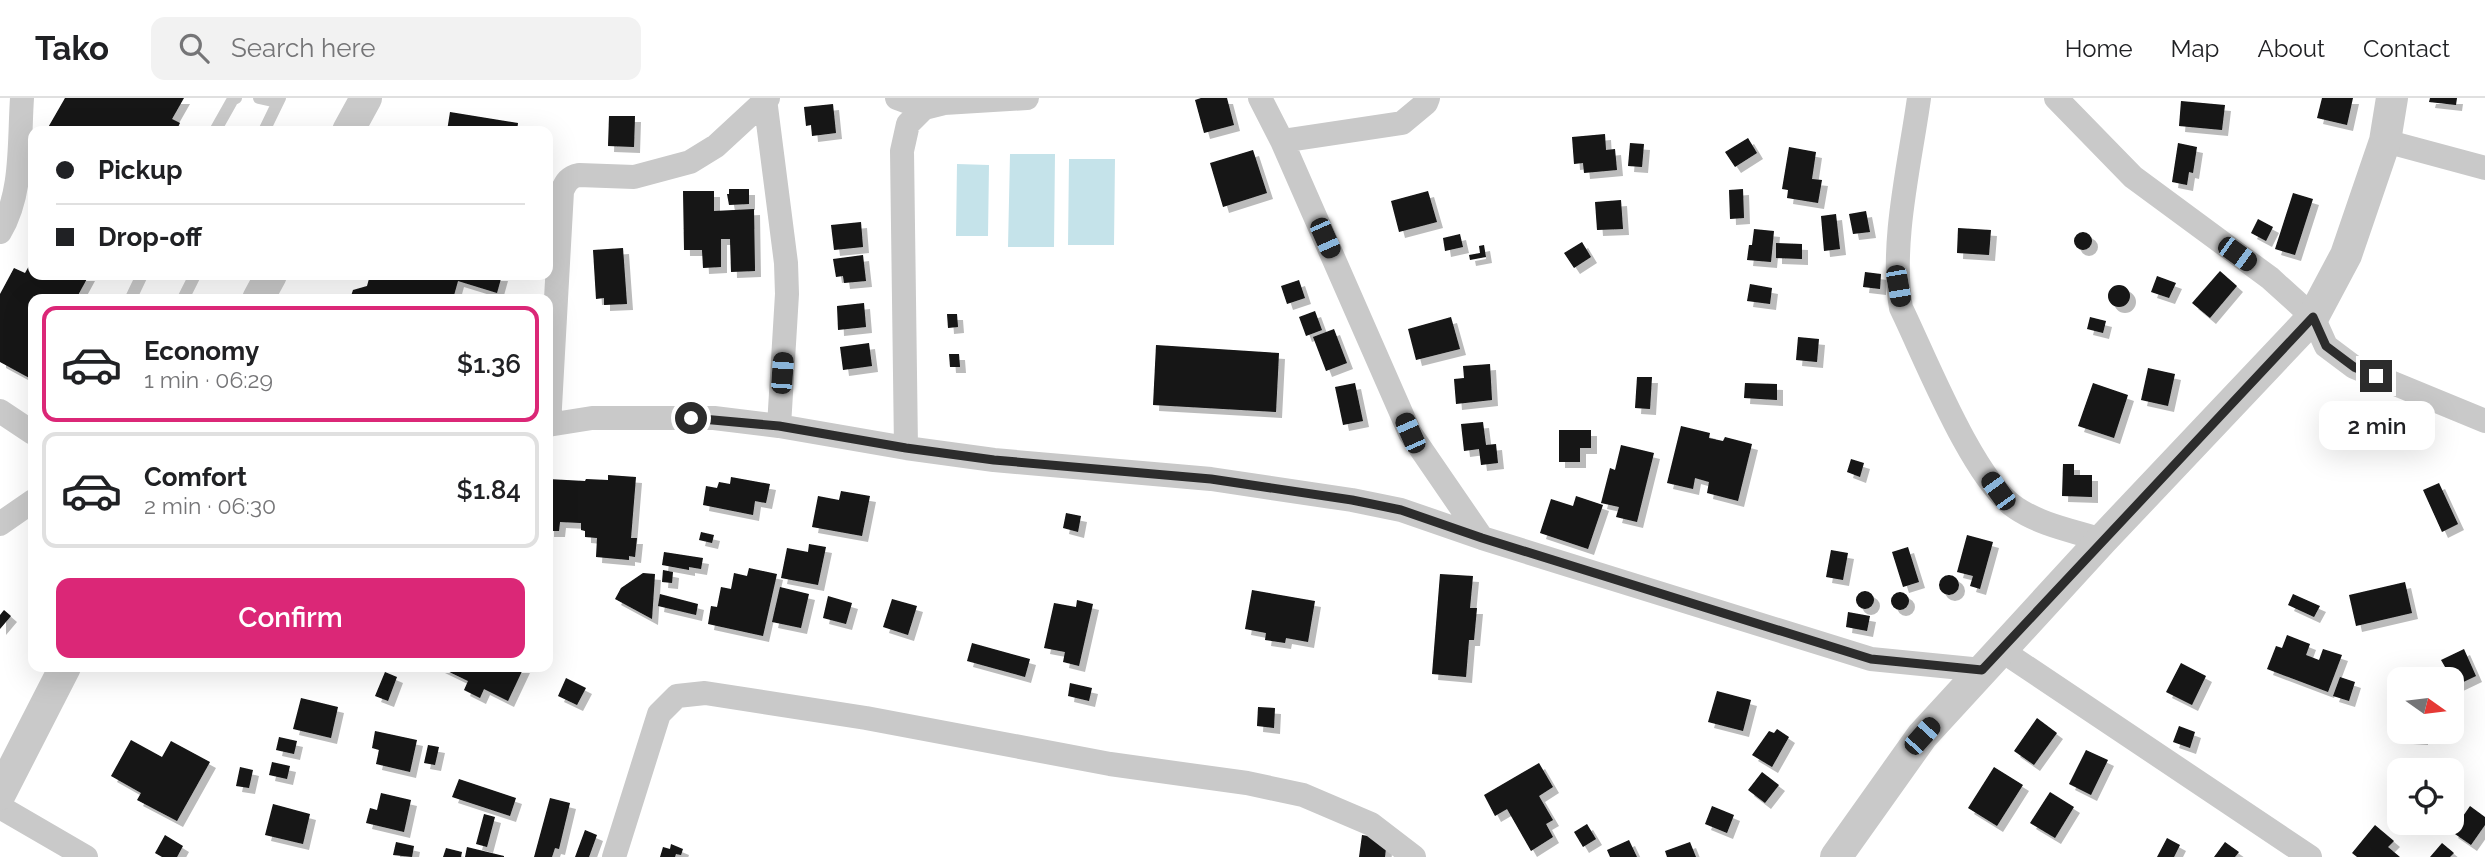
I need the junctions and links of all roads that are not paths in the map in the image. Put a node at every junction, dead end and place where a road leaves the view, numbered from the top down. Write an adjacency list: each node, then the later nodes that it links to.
1 (22, 98): 21 (street)
2 (236, 98): 15 (lane)
3 (258, 98): 13 (lane)
4 (366, 98): 17 (street)
5 (897, 98): 14 (street)
6 (1027, 98): 14 (street)
7 (1260, 98): 18 (street)
8 (1428, 98): 18 (street)
9 (1920, 98): 33 (street)
10 (2056, 98): 22 (street)
11 (2392, 98): 19 (street)
12 (766, 99): 23 (street); 27 (street)
13 (279, 100): 16 (lane)
14 (924, 108): 29 (street)
15 (218, 126)
16 (266, 126)
17 (351, 126)
18 (1282, 141): 32 (street)
19 (2385, 141): 20 (street); 22 (street)
20 (2485, 168)
21 (0, 232)
22 (2313, 317): 25 (street); 33 (street)
23 (553, 343)
24 (0, 411): 28 (street)
25 (2485, 421)
26 (553, 424): 27 (street)
27 (779, 426): 29 (street)
28 (28, 430)
29 (906, 448): 32 (street)
30 (28, 504): 31 (street)
31 (0, 524)
32 (1482, 538): 34 (street)
33 (2102, 540): 34 (street)
34 (1992, 660): 38 (street); 42 (street)
35 (62, 672): 36 (street)
36 (0, 794)
37 (0, 807): 39 (street)
38 (2306, 856)
39 (86, 857)
40 (614, 857): 41 (street)
41 (1413, 857)
42 (1836, 857)

